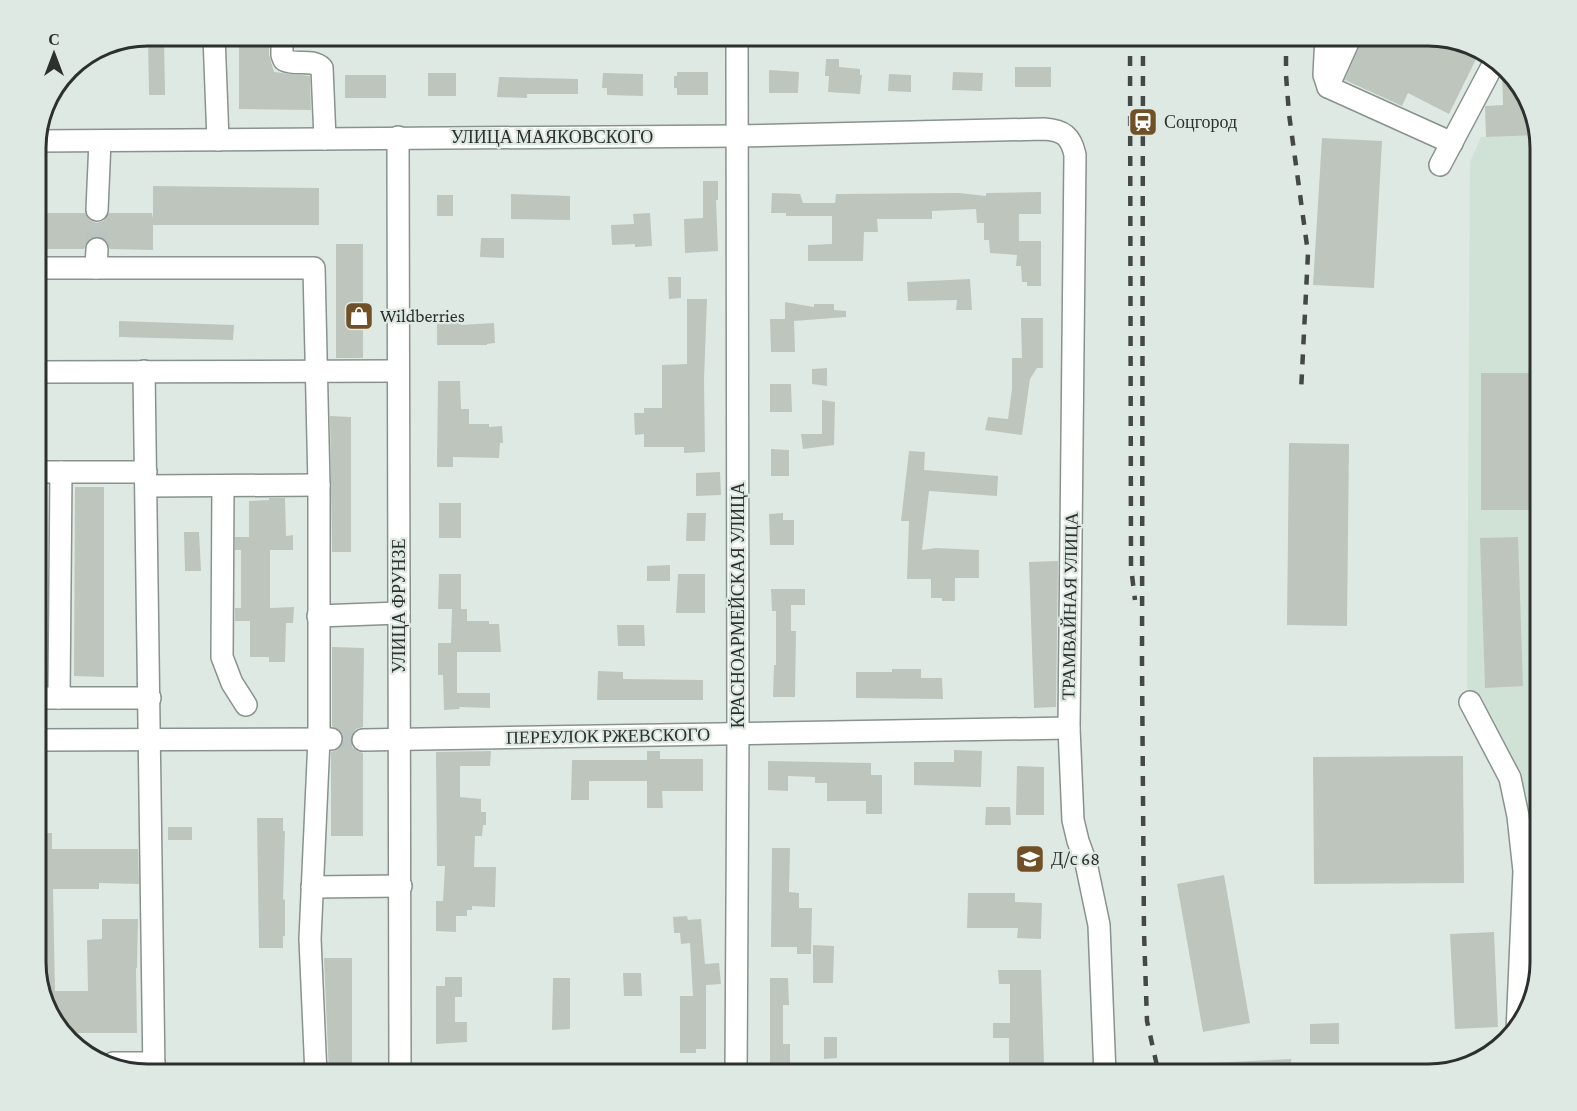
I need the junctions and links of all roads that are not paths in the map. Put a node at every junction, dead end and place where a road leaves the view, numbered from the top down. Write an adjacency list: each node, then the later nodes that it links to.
1 (214, 46): 12 (street)
2 (282, 46): 11 (street)
3 (737, 46): 8 (street, КРАСНОАРМЕЙСКАЯ УЛИЦА)
4 (1325, 46): 7 (street)
5 (1346, 46): 7 (street)
6 (1491, 69): 15 (street)
7 (1328, 87): 15 (street)
8 (737, 135): 9 (street, УЛИЦА МАЯКОВСКОГО); 10 (street, УЛИЦА МАЯКОВСКОГО); 36 (street, КРАСНОАРМЕЙСКАЯ УЛИЦА)
9 (1067, 135): 35 (street, ТРАМВАЙНАЯ УЛИЦА)
10 (398, 137): 11 (street, УЛИЦА МАЯКОВСКОГО); 21 (street, УЛИЦА ФРУНЗЕ)
11 (325, 139): 12 (street, УЛИЦА МАЯКОВСКОГО)
12 (218, 140): 14 (street, УЛИЦА МАЯКОВСКОГО)
13 (47, 141): 14 (street, УЛИЦА МАЯКОВСКОГО)
14 (100, 141): 17 (street)
15 (1452, 143): 16 (street)
16 (1440, 165)
17 (97, 210)
18 (47, 266): 20 (street)
19 (144, 371): 20 (street); 22 (street); 25 (street)
20 (316, 371): 21 (street); 26 (street)
21 (397, 371): 28 (street, УЛИЦА ФРУНЗЕ)
22 (47, 372)
23 (47, 472): 24 (street)
24 (61, 472): 25 (street); 31 (street)
25 (147, 479): 27 (street); 32 (street)
26 (318, 485): 27 (street); 29 (street)
27 (223, 486): 34 (street)
28 (399, 613): 29 (street); 41 (street, УЛИЦА ФРУНЗЕ)
29 (318, 616): 37 (street)
30 (47, 698): 31 (street)
31 (58, 698): 32 (street)
32 (150, 698): 39 (street)
33 (1470, 702): 44 (street)
34 (246, 705)
35 (1069, 728): 36 (street, ПЕРЕУЛОК РЖЕВСКОГО); 49 (street, ТРАМВАЙНАЯ УЛИЦА)
36 (738, 733): 41 (street, ПЕРЕУЛОК РЖЕВСКОГО); 48 (street, КРАСНОАРМЕЙСКАЯ УЛИЦА)
37 (325, 739): 39 (street); 43 (street)
38 (47, 740): 39 (street)
39 (149, 740): 45 (street)
40 (363, 740): 41 (street, ПЕРЕУЛОК РЖЕВСКОГО)
41 (400, 740): 42 (street, УЛИЦА ФРУНЗЕ)
42 (401, 886): 43 (street); 47 (street, УЛИЦА ФРУНЗЕ)
43 (312, 887): 46 (street)
44 (1517, 1013)
45 (154, 1064)
46 (316, 1064)
47 (400, 1064)
48 (736, 1064)
49 (1105, 1064)

